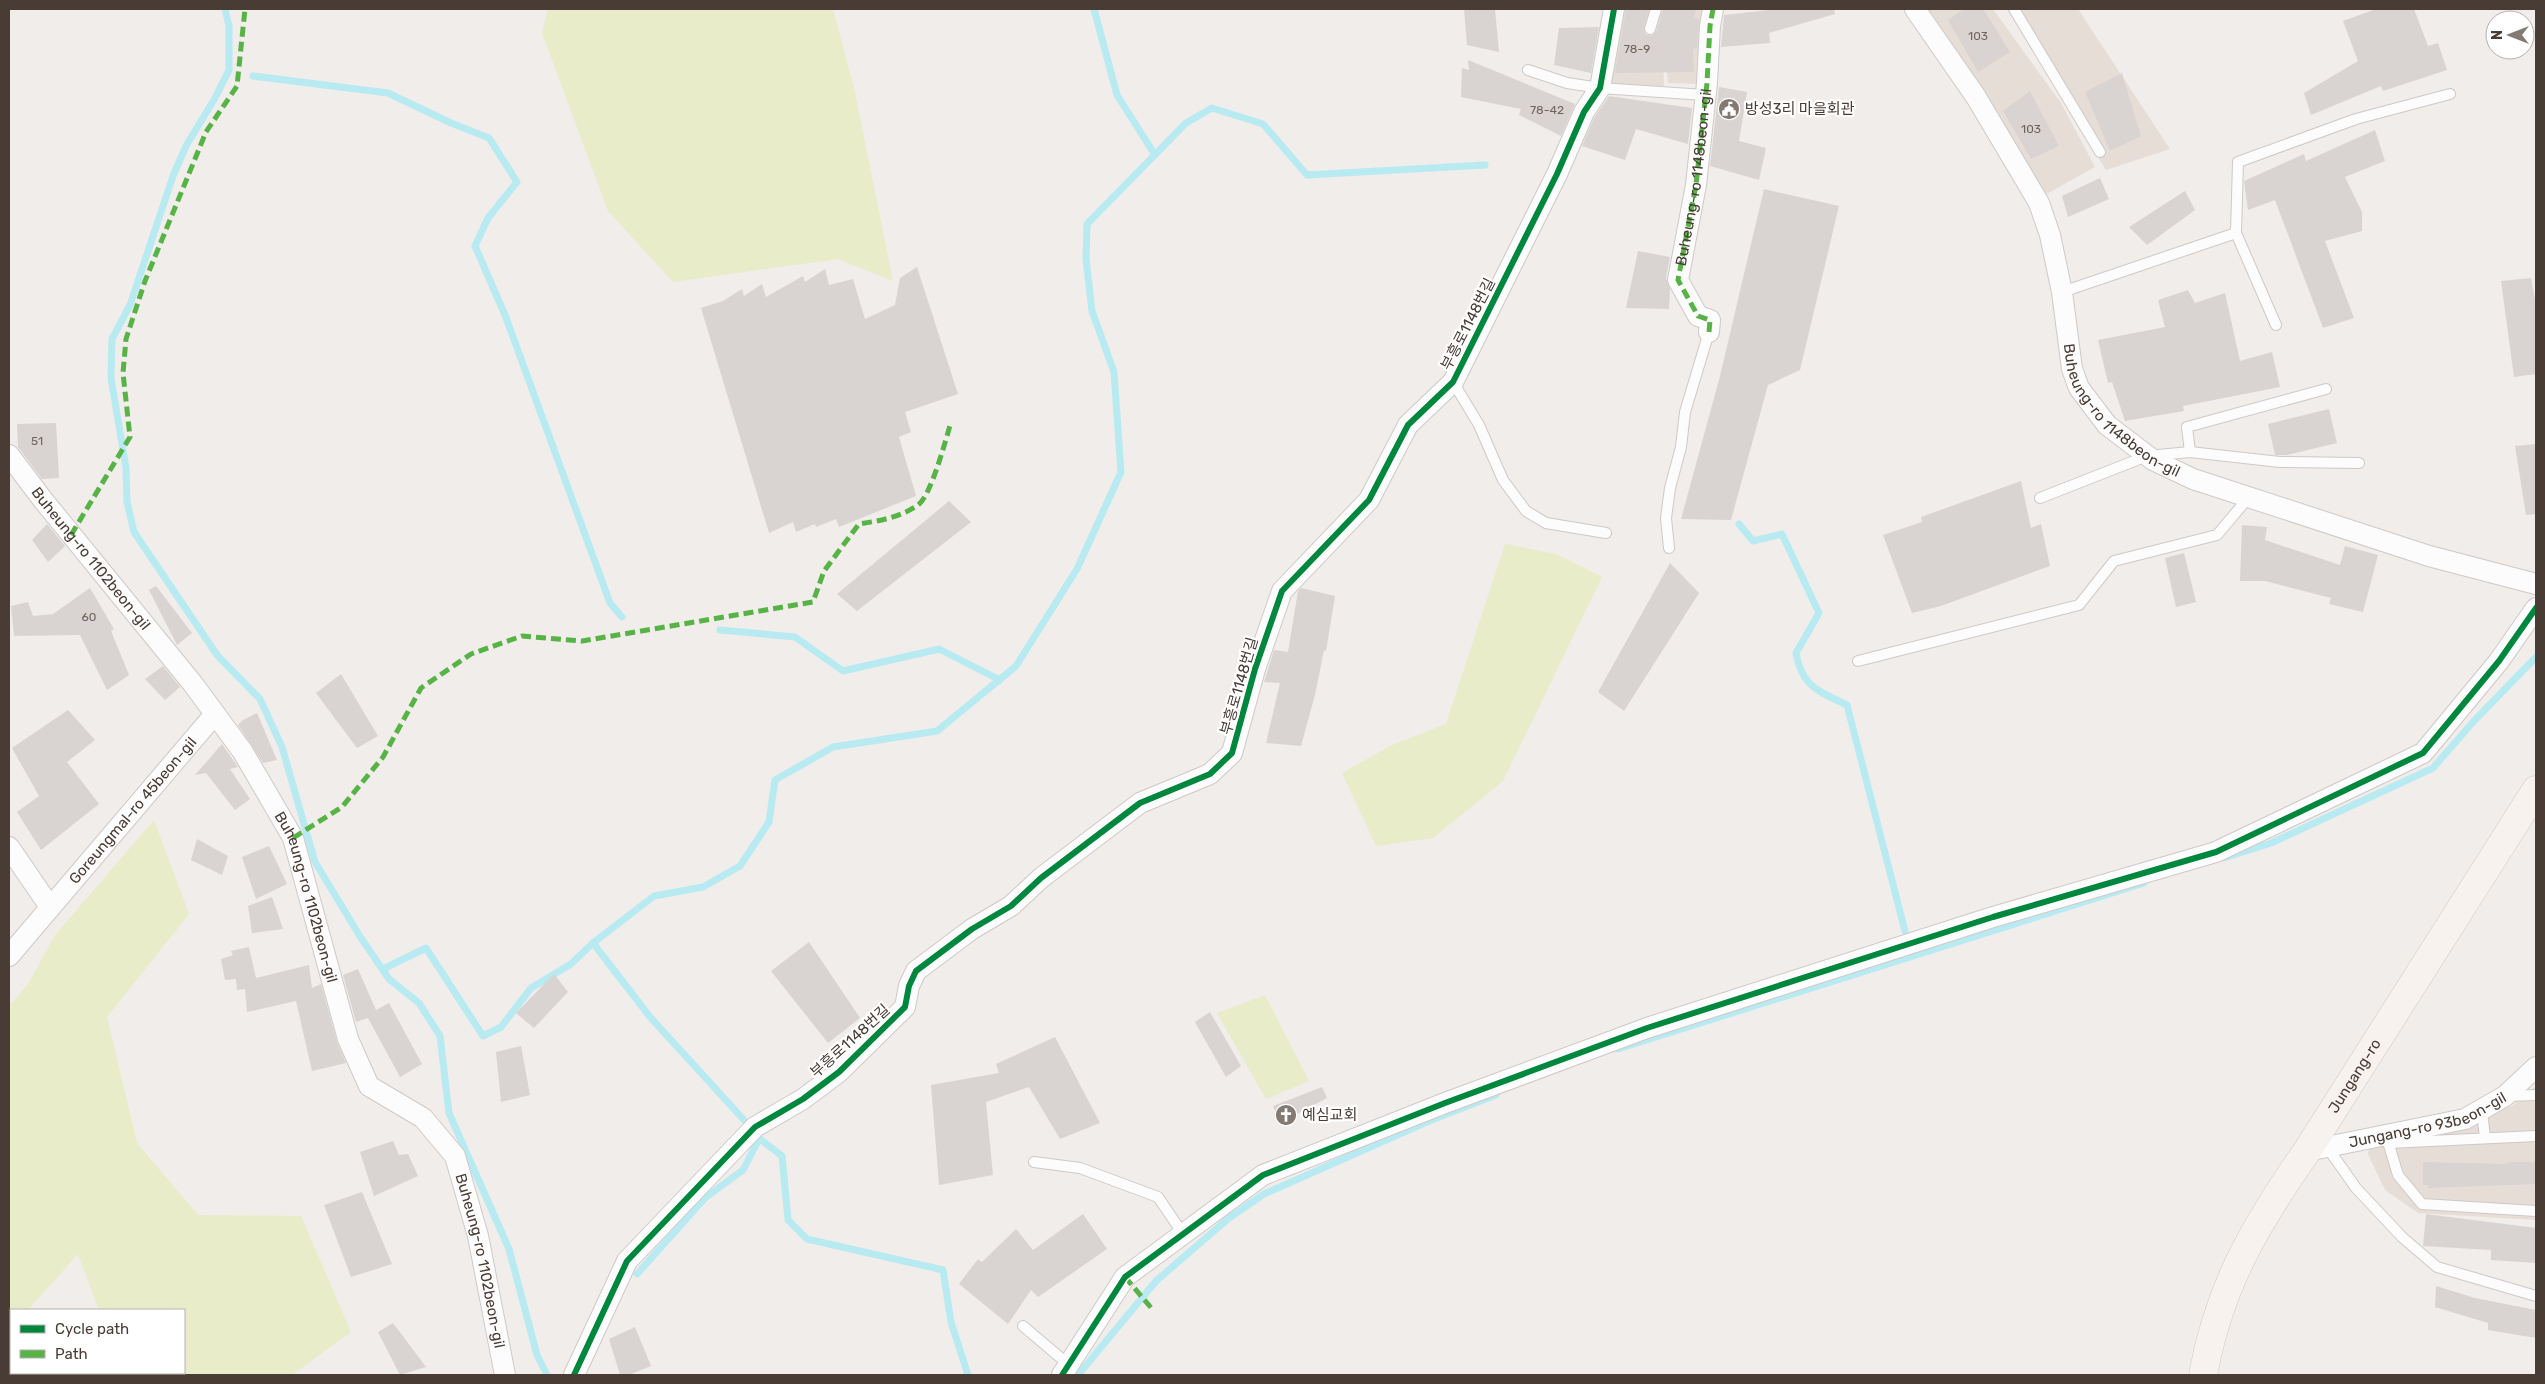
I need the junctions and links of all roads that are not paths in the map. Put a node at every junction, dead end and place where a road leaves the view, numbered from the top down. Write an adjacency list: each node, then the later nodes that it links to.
1 (1614, 9): 8 (street, 부흥로1148번길)
2 (1656, 9): 6 (lane)
3 (1713, 9): 10 (street, Buheung-ro 1148beon-gil)
4 (1915, 9): 13 (street, Buheung-ro 1148beon-gil)
5 (2014, 9): 11 (lane)
6 (1650, 29)
7 (1528, 70): 8 (lane)
8 (1600, 88): 10 (lane); 16 (street, 부흥로1148번길)
9 (2450, 94): 12 (lane)
10 (1705, 95): 14 (street, Buheung-ro 1148beon-gil)
11 (2100, 152)
12 (2236, 233): 13 (lane); 15 (lane)
13 (2062, 292): 20 (street, Buheung-ro 1148beon-gil)
14 (1714, 325): 25 (lane)
15 (2276, 325)
16 (1453, 382): 24 (lane); 49 (street, 부흥로1148번길)
17 (2326, 389): 18 (lane)
18 (2190, 452): 20 (lane); 21 (lane)
19 (9, 455): 29 (street, Buheung-ro 1102beon-gil)
20 (2147, 456): 22 (street, Buheung-ro 1148beon-gil); 23 (lane)
21 (2359, 463)
22 (2249, 497): 26 (street, Buheung-ro 1148beon-gil); 28 (lane)
23 (2040, 498)
24 (1606, 533)
25 (1669, 548)
26 (2536, 584)
27 (2536, 608): 44 (street)
28 (1858, 661)
29 (215, 714): 32 (street, Goreungmal-ro 45beon-gil); 48 (street, Buheung-ro 1102beon-gil)
30 (2536, 790): 41 (main road, Jungang-ro)
31 (9, 847): 32 (street)
32 (50, 907): 33 (street, Goreungmal-ro 45beon-gil)
33 (9, 956)
34 (2536, 1067): 36 (street, Jungang-ro 93beon-gil)
35 (2536, 1095): 36 (lane)
36 (2505, 1096): 37 (street, Jungang-ro 93beon-gil)
37 (2482, 1111): 39 (lane); 40 (street, Jungang-ro 93beon-gil)
38 (2536, 1136): 39 (lane)
39 (2485, 1138): 40 (lane)
40 (2387, 1140): 41 (street, Jungang-ro 93beon-gil); 43 (lane)
41 (2317, 1149): 45 (lane); 50 (main road, Jungang-ro)
42 (1034, 1162): 44 (lane)
43 (2536, 1211)
44 (1183, 1234): 47 (street)
45 (2536, 1296)
46 (1023, 1326): 47 (lane)
47 (1065, 1370)
48 (505, 1375)
49 (574, 1375)
50 (2203, 1375)

